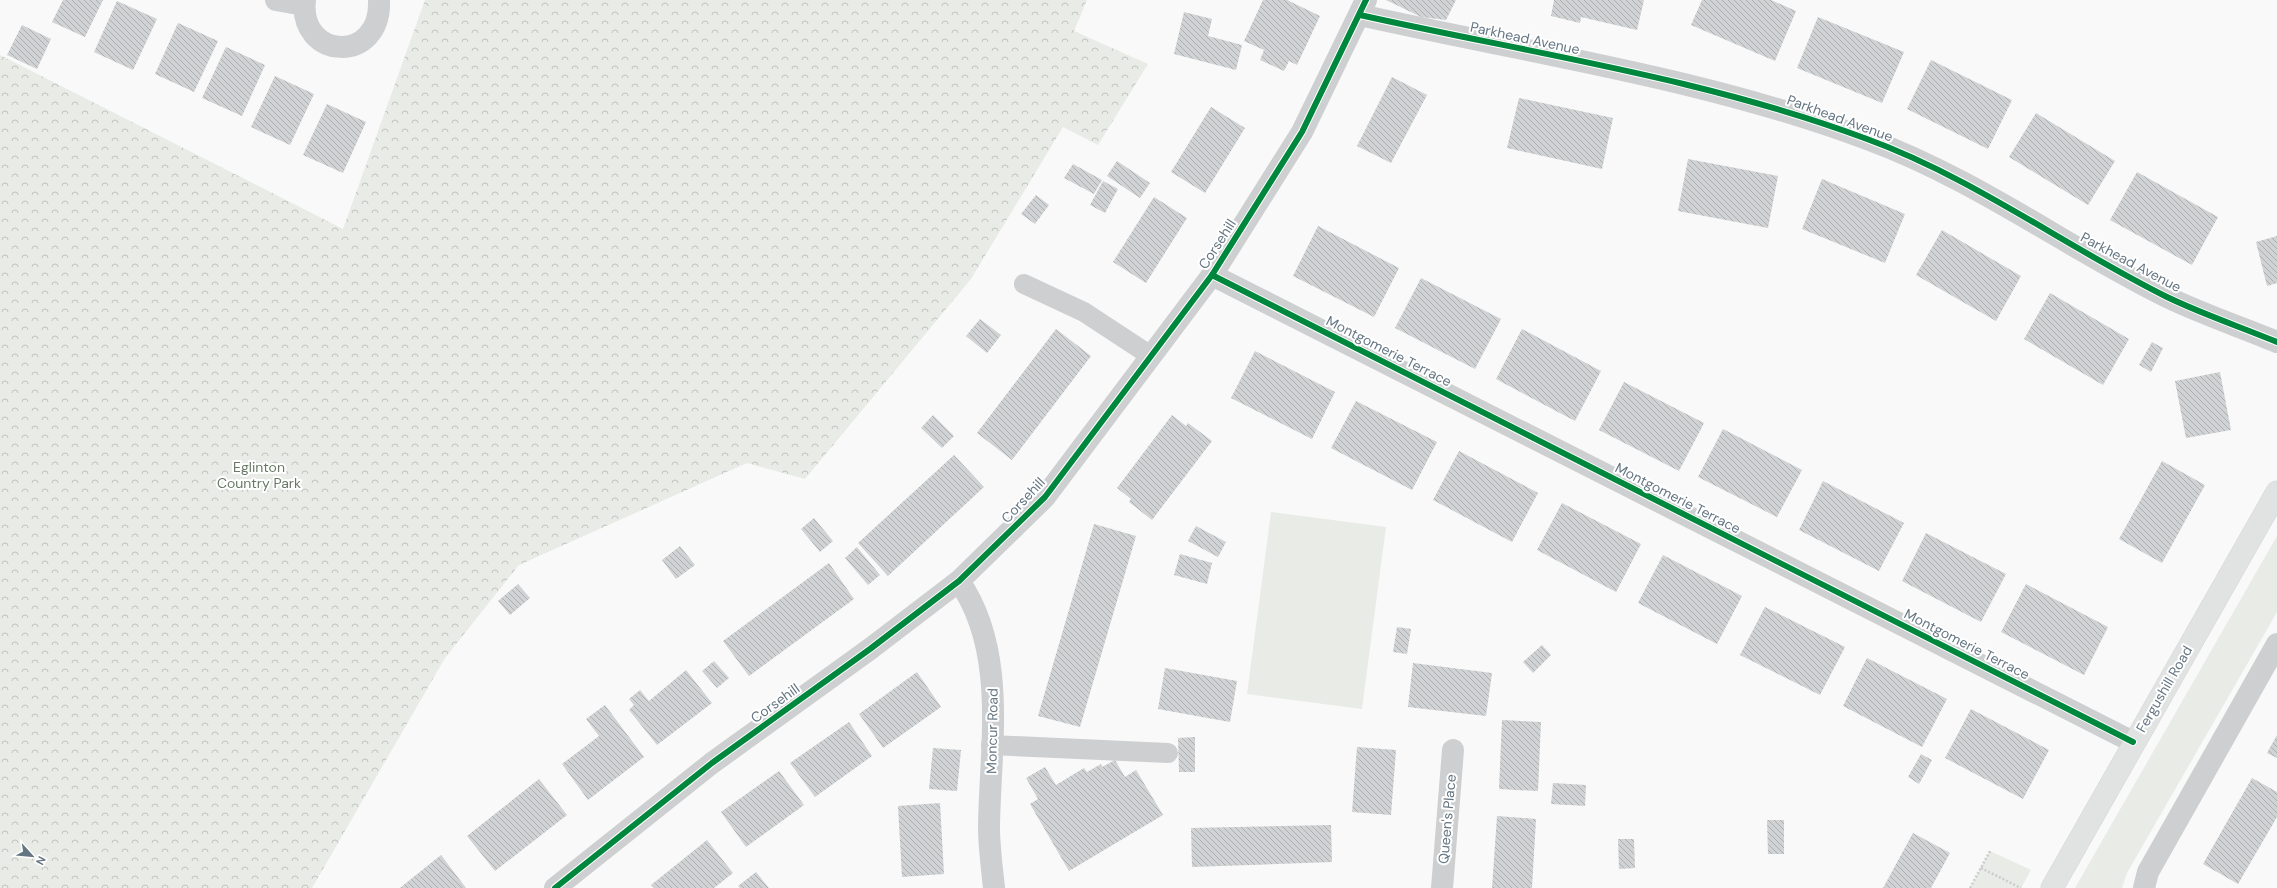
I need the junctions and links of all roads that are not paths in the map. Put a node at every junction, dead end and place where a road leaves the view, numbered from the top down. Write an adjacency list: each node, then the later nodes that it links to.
1 (276, 0): 3 (street)
2 (379, 0): 3 (street)
3 (305, 3)
4 (1363, 7): 5 (street, Corsehill); 7 (street, Parkhead Avenue)
5 (1212, 275): 8 (street, Corsehill); 12 (street, Montgomerie Terrace)
6 (1024, 284): 8 (lane)
7 (2277, 342)
8 (1151, 356): 10 (street, Corsehill)
9 (2277, 492): 12 (main road, Fergushill Road)
10 (959, 581): 13 (street, Moncur Road); 16 (street, Corsehill)
11 (2277, 644): 20 (street)
12 (2133, 742): 19 (main road, Fergushill Road)
13 (991, 745): 15 (lane); 17 (street, Moncur Road)
14 (1453, 750): 18 (street, Queen's Place)
15 (1168, 753)
16 (555, 888)
17 (994, 888)
18 (1442, 888)
19 (2052, 888)
20 (2144, 888)

